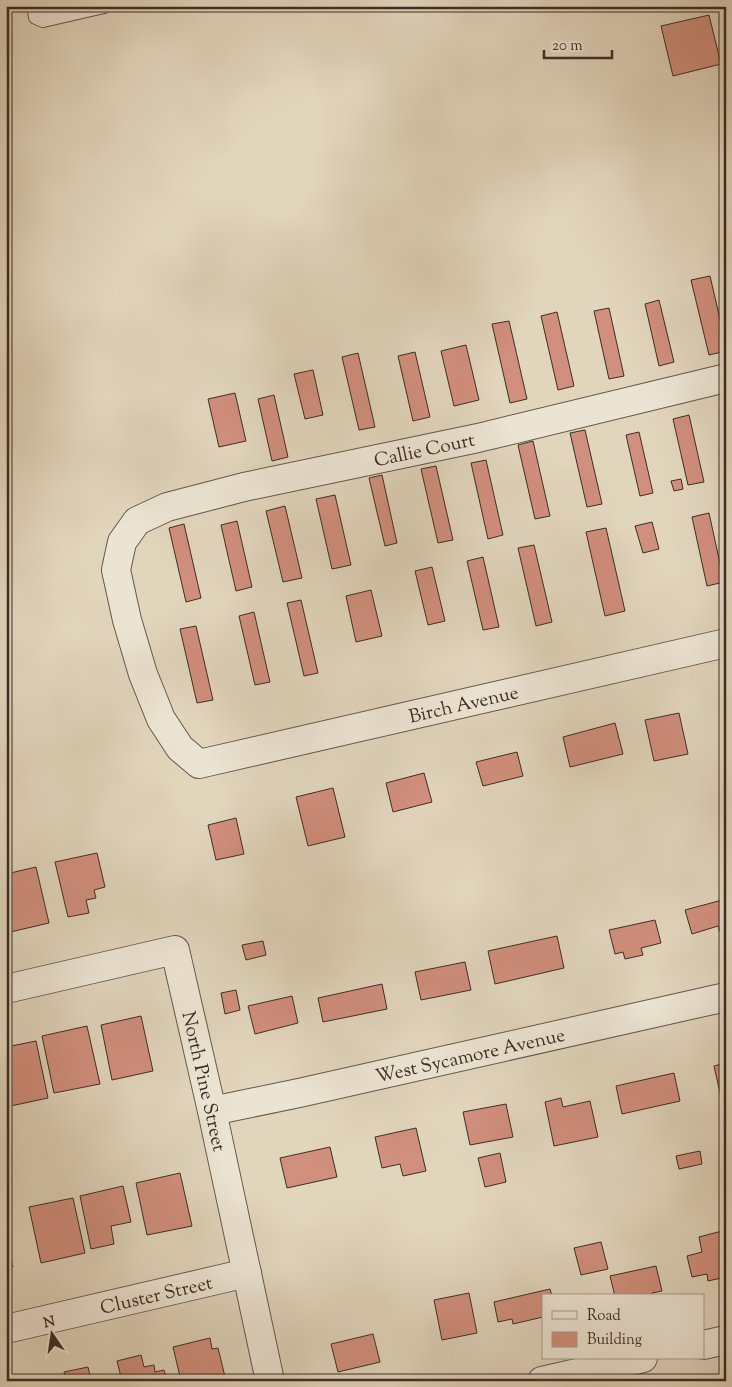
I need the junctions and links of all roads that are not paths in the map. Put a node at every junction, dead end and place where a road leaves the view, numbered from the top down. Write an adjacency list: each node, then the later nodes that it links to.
1 (34, 6): 2 (lane)
2 (104, 6)
3 (726, 378): 5 (street, Callie Court)
4 (726, 642): 5 (street, Birch Avenue)
5 (199, 764)
6 (6, 989): 8 (street, North Pine Street)
7 (726, 997): 8 (street, West Sycamore Avenue)
8 (212, 1110): 9 (street, North Pine Street)
9 (247, 1272): 10 (street, Cluster Street); 14 (street, North Pine Street)
10 (6, 1328)
11 (726, 1340): 12 (street)
12 (704, 1345)
13 (634, 1360): 15 (street)
14 (270, 1381)
15 (542, 1381)

